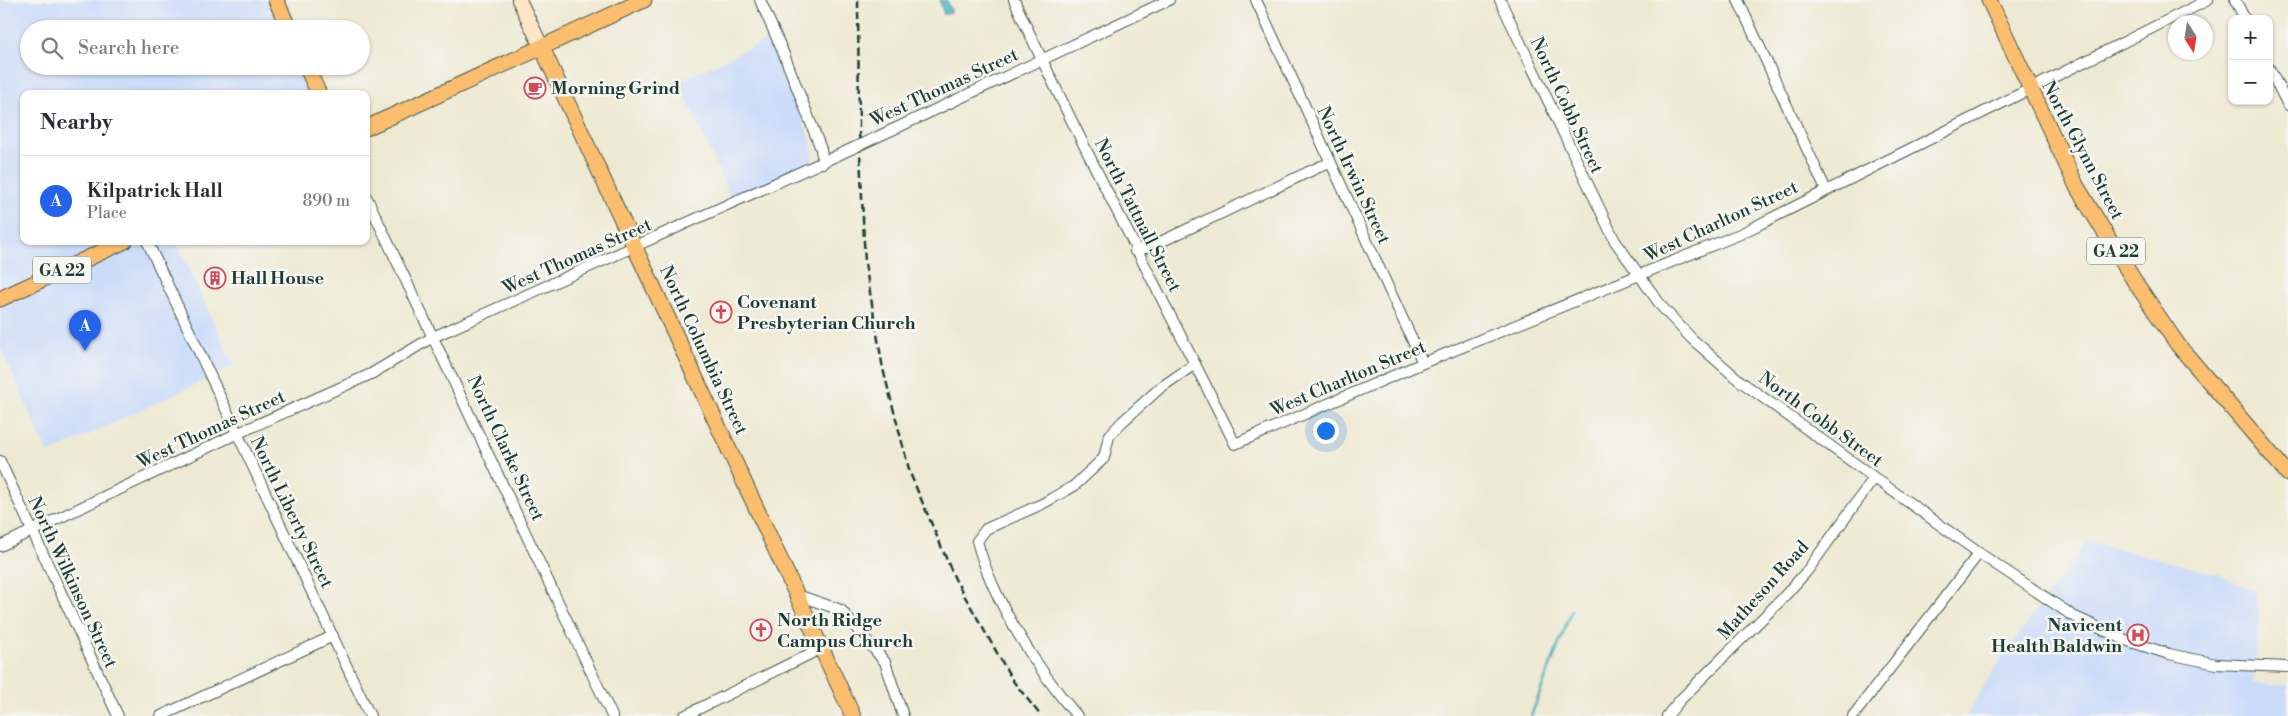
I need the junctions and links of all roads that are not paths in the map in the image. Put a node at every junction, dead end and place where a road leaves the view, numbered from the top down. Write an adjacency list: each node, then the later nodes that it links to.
1 (276, 0): 14 (main road)
2 (519, 0): 15 (street, North Columbia Street)
3 (644, 0): 15 (main road)
4 (760, 0): 23 (street)
5 (1014, 0): 16 (street, North Tattnall Street)
6 (1169, 0): 16 (street, West Thomas Street)
7 (1256, 0): 24 (street, North Irwin Street)
8 (1500, 0): 31 (street, North Cobb Street)
9 (1738, 0): 25 (street)
10 (1989, 0): 19 (main road, North Glynn Street / GA 22)
11 (2208, 0): 19 (street, West Charlton Street)
12 (2235, 0): 13 (street)
13 (2243, 15)
14 (285, 20)
15 (542, 48): 22 (main road); 29 (main road, North Columbia Street)
16 (1042, 60): 23 (street, West Thomas Street, bridge); 30 (street, North Tattnall Street)
17 (310, 75): 20 (main road)
18 (2273, 76): 21 (street)
19 (2029, 88): 25 (street, West Charlton Street); 39 (main road, North Glynn Street / GA 22)
20 (317, 90)
21 (2288, 105)
22 (370, 126)
23 (823, 163): 29 (street, West Thomas Street)
24 (1331, 163): 30 (street); 34 (street, North Irwin Street)
25 (1826, 190): 31 (street, West Charlton Street)
26 (370, 204): 33 (street, North Clarke Street)
27 (116, 245): 32 (main road, GA 22)
28 (149, 245): 36 (street, North Liberty Street)
29 (635, 248): 33 (street, West Thomas Street); 44 (main road, North Columbia Street)
30 (1135, 251): 35 (street, North Tattnall Street)
31 (1639, 276): 34 (street, West Charlton Street); 40 (street, North Cobb Street)
32 (0, 299)
33 (433, 337): 36 (street, West Thomas Street); 51 (street, North Clarke Street)
34 (1423, 363): 37 (street, West Charlton Street)
35 (1195, 364): 37 (street, North Tattnall Street); 55 (street)
36 (236, 434): 41 (street, West Thomas Street); 45 (street, North Liberty Street)
37 (1235, 444)
38 (0, 461): 41 (street, North Wilkinson Street)
39 (2288, 474)
40 (1874, 478): 43 (street, North Cobb Street); 56 (street, Matheson Road)
41 (32, 532): 42 (street, West Thomas Street); 48 (street, North Wilkinson Street)
42 (0, 546)
43 (1979, 553): 47 (street, North Cobb Street); 57 (street)
44 (797, 595): 46 (main road, North Columbia Street); 54 (street)
45 (333, 636): 49 (street); 50 (street, North Liberty Street)
46 (822, 648): 52 (street); 53 (main road, North Columbia Street)
47 (2288, 667)
48 (118, 716)
49 (161, 716)
50 (370, 716)
51 (612, 716)
52 (684, 716)
53 (854, 716)
54 (903, 716)
55 (1076, 716)
56 (1668, 716)
57 (1853, 716)

